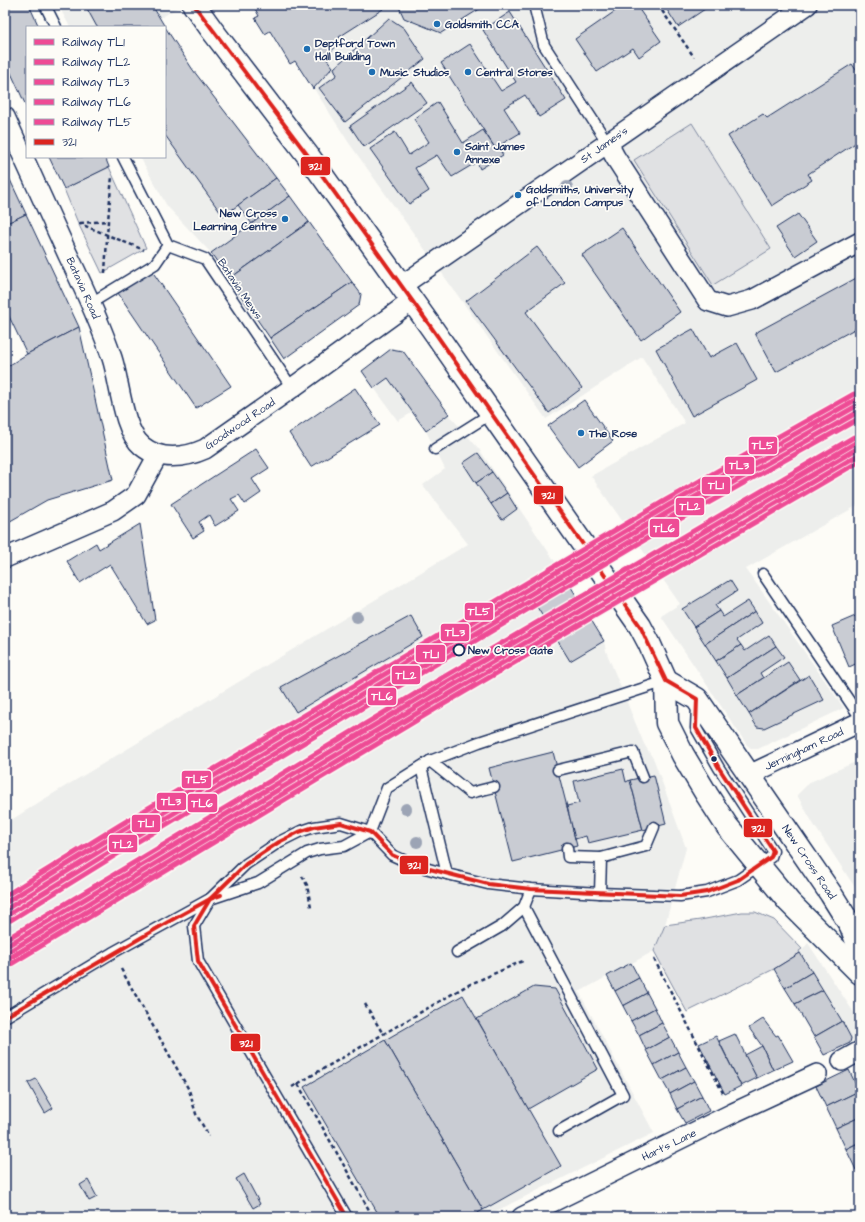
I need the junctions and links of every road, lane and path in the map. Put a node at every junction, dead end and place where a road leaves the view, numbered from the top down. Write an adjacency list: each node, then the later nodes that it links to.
1 (45, 5): 6 (lane)
2 (194, 5): 20 (highway)
3 (534, 5): 9 (lane)
4 (658, 5): 7 (path)
5 (807, 5): 7 (street, St James's)
6 (56, 26)
7 (706, 74): 9 (street, St James's)
8 (5, 117): 21 (street, Batavia Road)
9 (607, 142): 16 (street); 20 (street, St James's)
10 (124, 158): 17 (lane)
11 (112, 176): 12 (path)
12 (108, 221): 13 (path); 15 (path)
13 (78, 223): 14 (path); 15 (path)
14 (74, 225)
15 (107, 235): 18 (path); 19 (path)
16 (860, 242)
17 (168, 245): 21 (lane); 22 (lane, Batavia Mews)
18 (146, 251)
19 (105, 277)
20 (406, 293): 22 (street, Goodwood Road); 23 (highway)
21 (90, 303): 25 (street, Batavia Road)
22 (292, 388): 25 (street, Goodwood Road)
23 (492, 413): 24 (lane); 28 (highway)
24 (435, 449)
25 (158, 455): 26 (street)
26 (5, 558)
27 (763, 574): 30 (lane)
28 (666, 681): 29 (highway, New Cross Road); 32 (lane); 42 (highway)
29 (697, 699): 35 (highway, New Cross Road); 42 (lane)
30 (860, 717)
31 (860, 722): 35 (street, Jerningham Road)
32 (430, 762): 33 (lane); 37 (lane)
33 (421, 767): 39 (lane); 43 (lane)
34 (558, 770): 36 (lane)
35 (749, 775): 48 (highway, New Cross Road)
36 (643, 777)
37 (494, 787)
38 (654, 827): 41 (lane)
39 (370, 832): 43 (lane); 46 (lane); 46 (lane)
40 (567, 848): 41 (lane)
41 (601, 858): 45 (lane)
42 (759, 866): 45 (lane); 53 (highway)
43 (447, 874): 44 (lane)
44 (531, 889): 45 (lane); 47 (lane)
45 (600, 893)
46 (210, 899): 50 (lane); 65 (lane)
47 (524, 907): 49 (lane); 63 (lane)
48 (860, 950)
49 (457, 952)
50 (112, 953): 55 (lane); 64 (path)
51 (654, 959): 62 (path)
52 (525, 960): 56 (path)
53 (860, 973)
54 (365, 1004): 56 (path)
55 (5, 1017)
56 (383, 1034): 60 (path)
57 (860, 1051): 58 (street)
58 (842, 1061)
59 (817, 1074): 62 (street, Hart's Lane)
60 (298, 1084): 61 (path); 66 (path)
61 (294, 1086)
62 (733, 1113): 67 (street, Hart's Lane)
63 (559, 1131)
64 (210, 1136)
65 (347, 1217)
66 (373, 1217)
67 (522, 1217)

